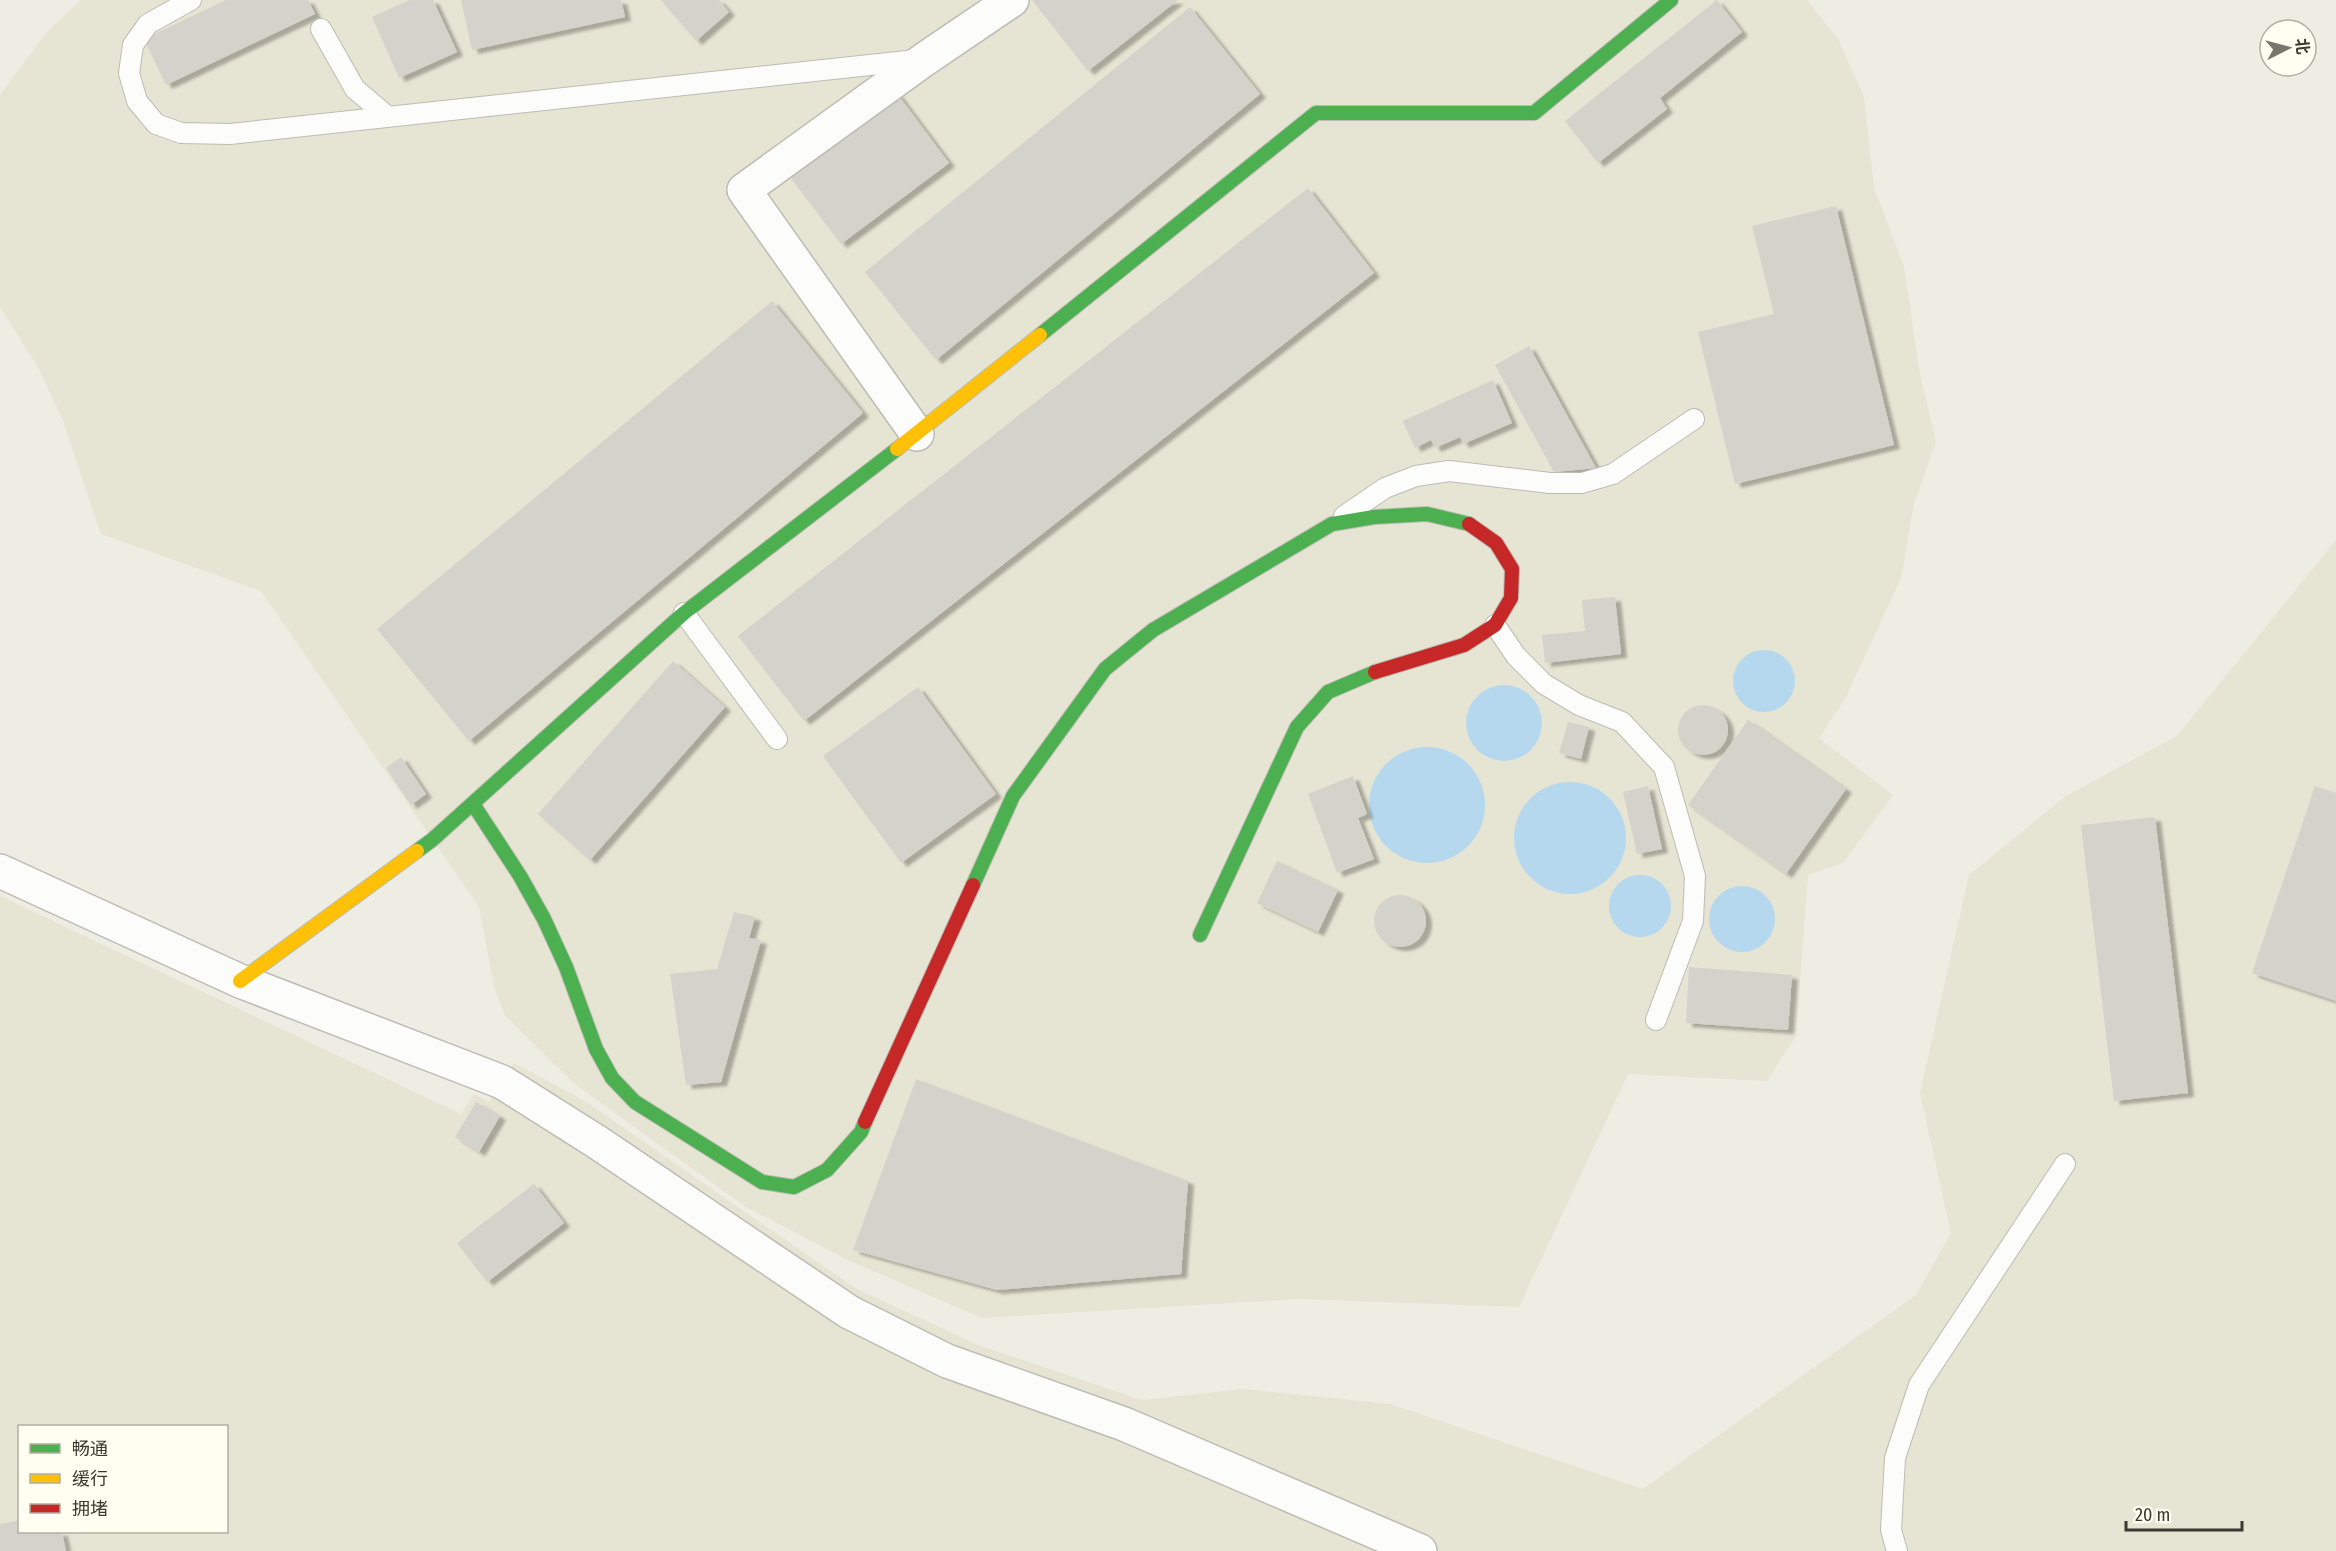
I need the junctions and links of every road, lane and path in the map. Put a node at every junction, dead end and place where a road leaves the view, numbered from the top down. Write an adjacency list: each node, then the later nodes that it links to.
1 (191, 0): 6 (lane)
2 (1012, 0): 5 (street)
3 (1671, 0): 8 (street)
4 (321, 29): 6 (lane)
5 (925, 59): 6 (lane); 8 (street)
6 (388, 117)
7 (1694, 419): 9 (lane)
8 (917, 434): 10 (street)
9 (1332, 524): 11 (street); 13 (street)
10 (684, 613): 12 (lane); 13 (street)
11 (1495, 625): 15 (street); 17 (lane)
12 (777, 739)
13 (473, 804): 16 (street)
14 (0, 871): 16 (street)
15 (1200, 935)
16 (240, 981): 19 (street)
17 (1656, 1020)
18 (2065, 1164): 20 (lane)
19 (1420, 1551)
20 (1897, 1551)

